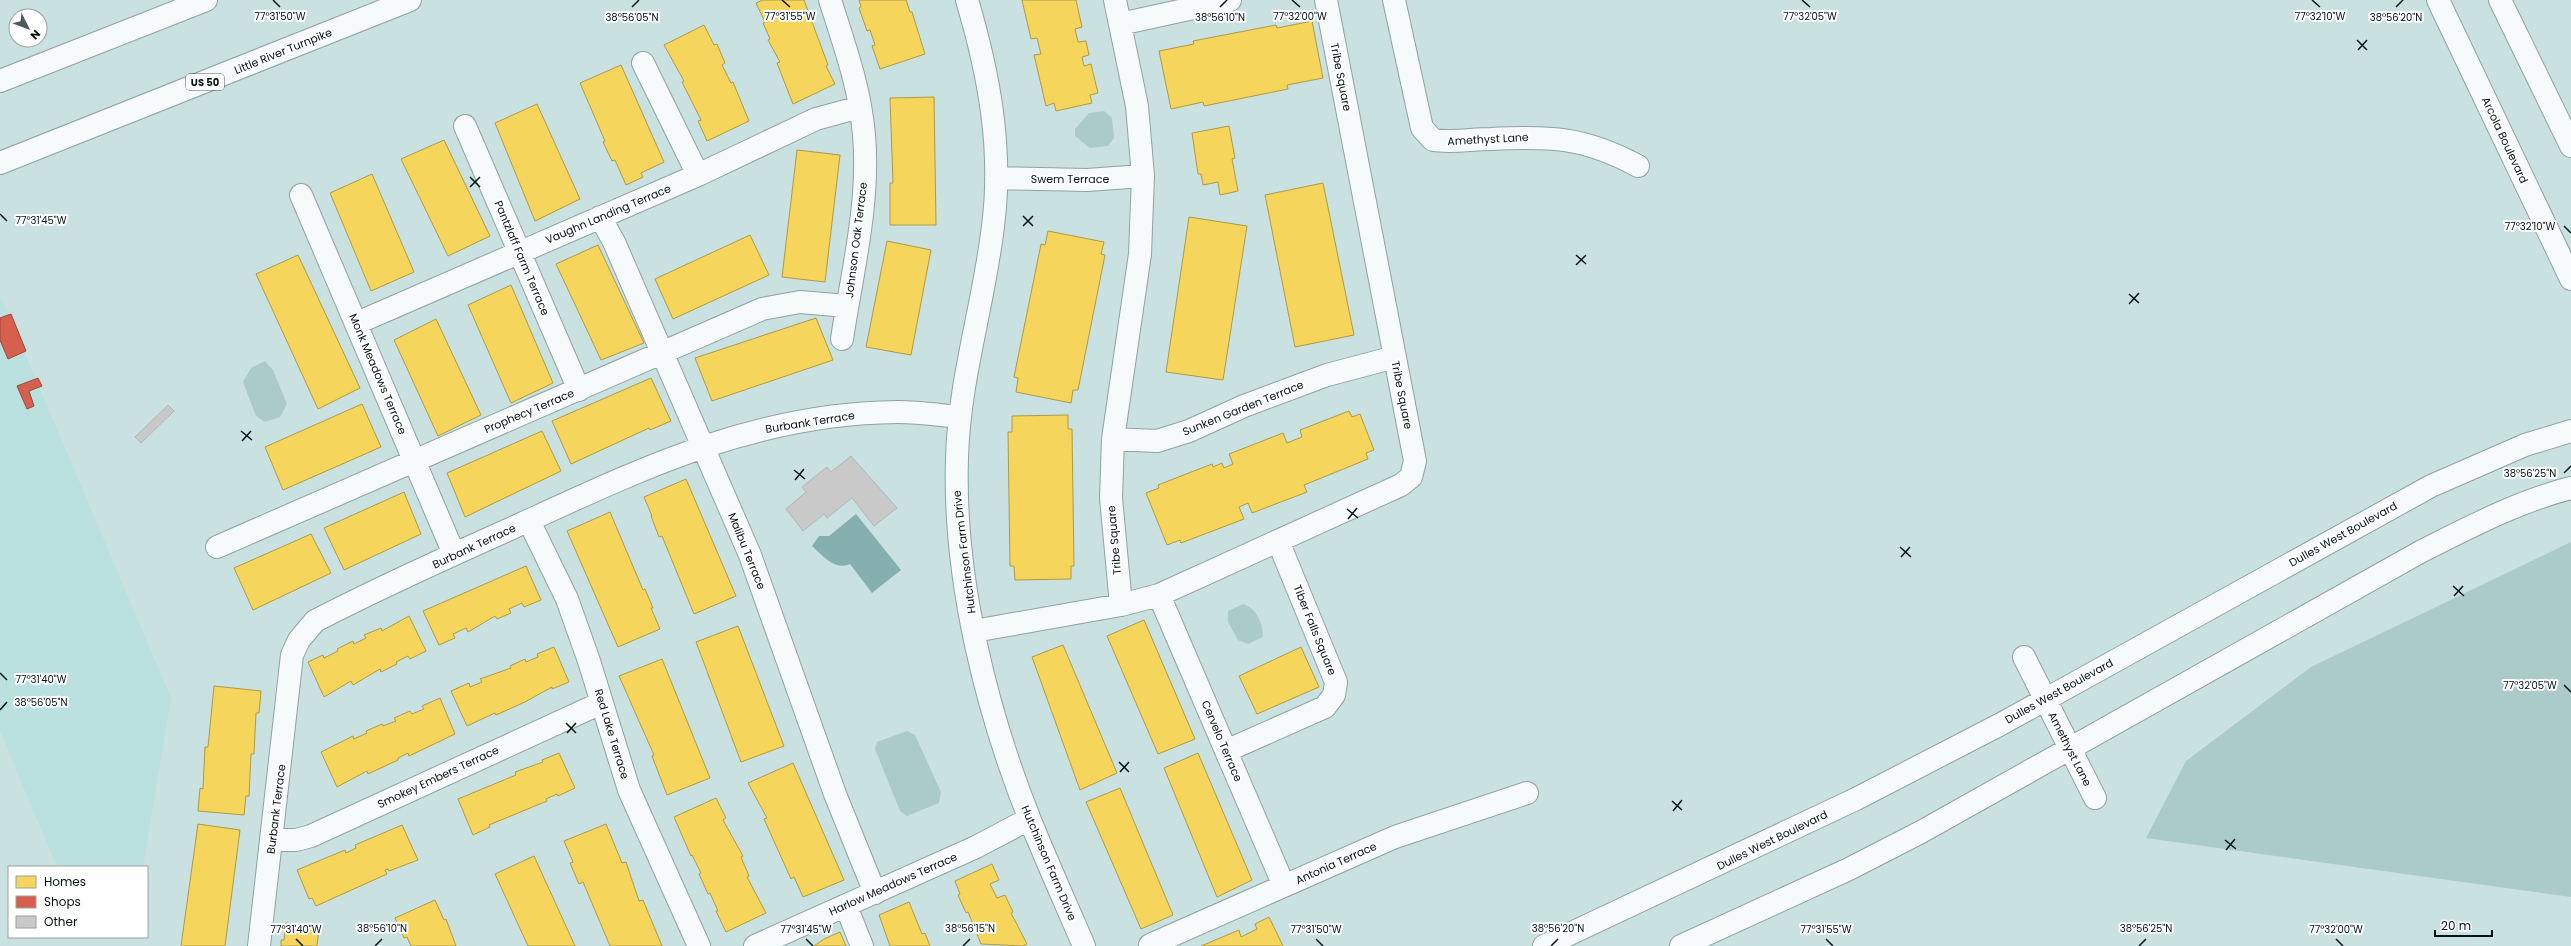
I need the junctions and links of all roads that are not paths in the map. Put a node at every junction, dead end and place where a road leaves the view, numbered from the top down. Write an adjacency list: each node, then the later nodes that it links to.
1 (206, 0): 13 (main road)
2 (410, 0): 17 (main road, Little River Turnpike / US 50)
3 (830, 0): 14 (main road, Johnson Oak Terrace)
4 (967, 0): 21 (main road, Hutchinson Farm Drive)
5 (1115, 0): 11 (main road, Tribe Square)
6 (1230, 0): 11 (main road)
7 (1326, 0): 30 (main road, Tribe Square)
8 (1394, 0): 18 (main road, Amethyst Lane)
9 (2438, 0): 25 (main road, Arcola Boulevard)
10 (2500, 0): 16 (main road)
11 (1120, 24): 20 (main road, Tribe Square)
12 (643, 63): 19 (main road)
13 (0, 81)
14 (860, 107): 19 (main road, Vaughn Landing Terrace); 26 (main road, Johnson Oak Terrace)
15 (465, 126): 24 (main road, Pantzlaff Farm Terrace)
16 (2571, 146)
17 (0, 163)
18 (1638, 166)
19 (698, 175): 23 (main road, Vaughn Landing Terrace)
20 (1143, 176): 21 (main road, Swem Terrace); 34 (main road, Tribe Square)
21 (996, 178): 32 (main road, Hutchinson Farm Drive)
22 (301, 194): 27 (main road, Monk Meadows Terrace)
23 (600, 217): 24 (main road, Vaughn Landing Terrace); 29 (main road, Malibu Terrace)
24 (519, 252): 27 (main road, Vaughn Landing Terrace); 31 (main road, Pantzlaff Farm Terrace)
25 (2571, 279)
26 (847, 306): 28 (main road, Johnson Oak Terrace); 29 (main road, Prophecy Terrace)
27 (357, 323): 36 (main road, Monk Meadows Terrace)
28 (842, 339)
29 (661, 354): 31 (main road, Prophecy Terrace); 35 (main road, Malibu Terrace)
30 (1395, 357): 34 (main road, Sunken Garden Terrace); 39 (main road, Tribe Square)
31 (579, 390): 36 (main road, Prophecy Terrace)
32 (960, 417): 35 (main road, Burbank Terrace); 44 (main road, Hutchinson Farm Drive)
33 (2571, 430): 46 (main road, Dulles West Boulevard)
34 (1113, 439): 43 (main road, Tribe Square)
35 (703, 445): 38 (main road, Burbank Terrace); 55 (main road, Malibu Terrace)
36 (414, 460): 40 (main road, Prophecy Terrace); 41 (main road, Monk Meadows Terrace)
37 (2571, 488): 48 (main road)
38 (528, 521): 41 (main road, Burbank Terrace); 47 (main road, Red Lake Terrace)
39 (1278, 541): 42 (main road, Tribe Square); 49 (main road, Tiber Falls Square)
40 (217, 547)
41 (454, 554): 53 (main road, Burbank Terrace)
42 (1159, 595): 43 (main road, Tribe Square); 49 (main road, Cervelo Terrace)
43 (1121, 605): 44 (main road, Tribe Square)
44 (974, 630): 52 (main road, Hutchinson Farm Drive)
45 (2024, 657): 46 (main road, Amethyst Lane)
46 (2045, 699): 48 (main road, Amethyst Lane); 63 (main road, Dulles West Boulevard)
47 (601, 703): 53 (main road, Smokey Embers Terrace); 59 (main road, Red Lake Terrace)
48 (2070, 749): 51 (main road, Amethyst Lane); 64 (main road)
49 (1226, 751): 54 (main road, Cervelo Terrace)
50 (1527, 794): 54 (main road, Antonia Terrace)
51 (2095, 798)
52 (1029, 819): 55 (main road, Harlow Meadows Terrace); 62 (main road, Hutchinson Farm Drive)
53 (272, 840): 58 (main road, Burbank Terrace)
54 (1284, 886): 57 (main road, Antonia Terrace)
55 (875, 893): 56 (main road, Harlow Meadows Terrace)
56 (846, 906): 60 (main road, Harlow Meadows Terrace); 61 (main road)
57 (1150, 945)
58 (259, 946)
59 (699, 946)
60 (755, 946)
61 (862, 946)
62 (1084, 946)
63 (1544, 946)
64 (1681, 946)

